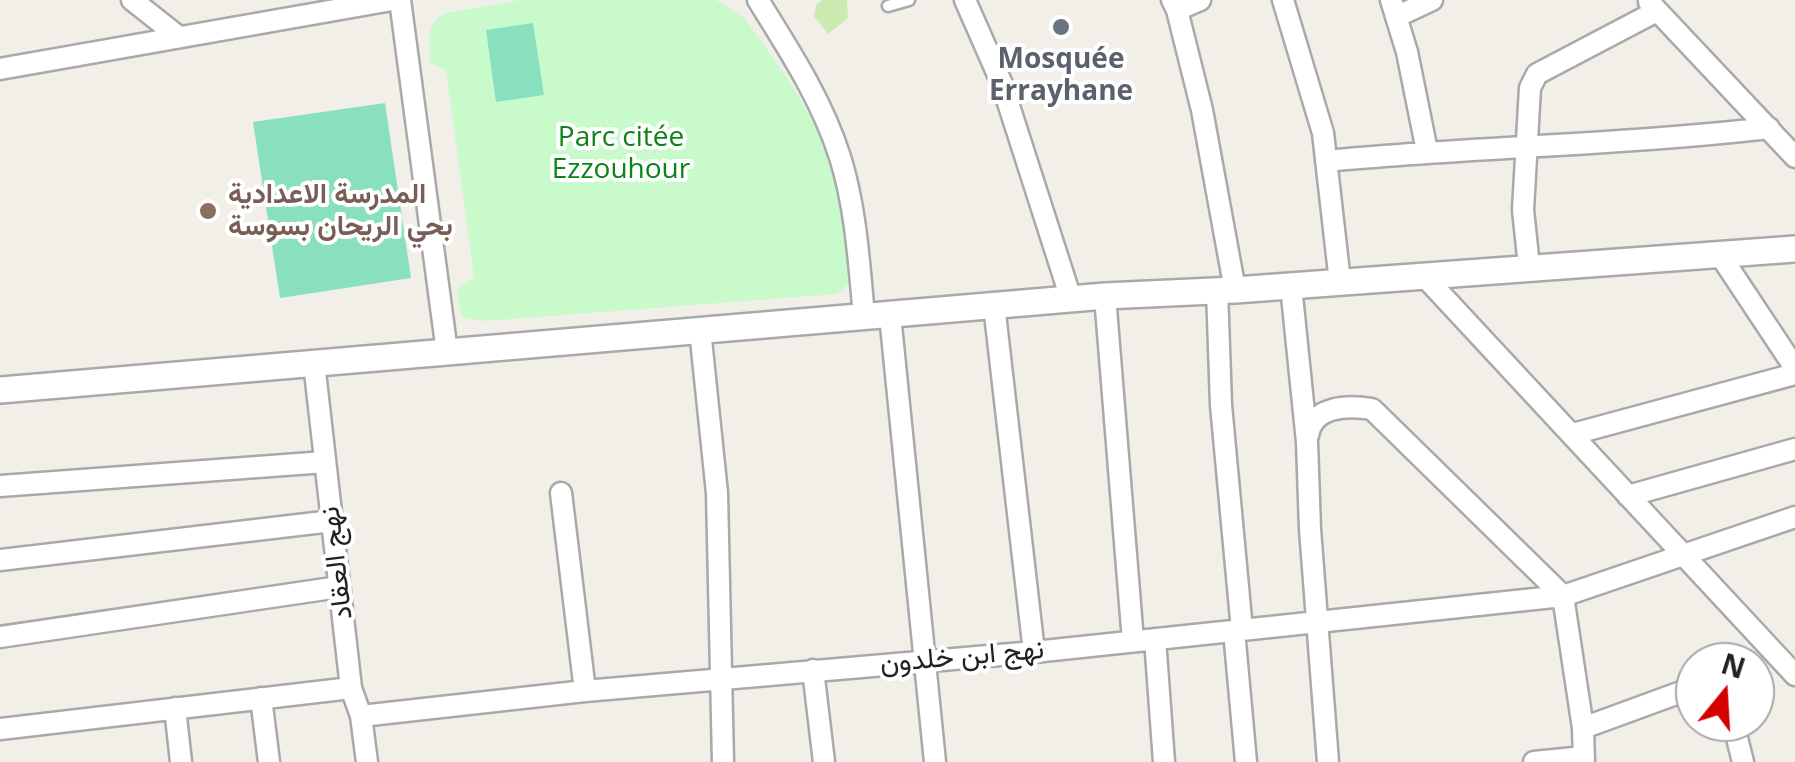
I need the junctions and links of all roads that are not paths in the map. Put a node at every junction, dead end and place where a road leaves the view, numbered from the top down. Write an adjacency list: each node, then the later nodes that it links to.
1 (132, 0): 15 (street)
2 (392, 0): 10 (street)
3 (400, 0): 35 (street)
4 (909, 0): 13 (lane)
5 (965, 0): 30 (street)
6 (1200, 0): 11 (street)
7 (1283, 0): 21 (street)
8 (1432, 0): 14 (street)
9 (760, 1): 33 (street)
10 (333, 5): 15 (street)
11 (1175, 5): 28 (street)
12 (1653, 5): 17 (street); 18 (street)
13 (888, 6)
14 (1394, 8): 19 (street)
15 (179, 37): 16 (street)
16 (0, 68)
17 (1768, 128): 18 (street); 20 (street)
18 (1527, 146): 19 (street); 24 (street)
19 (1427, 151): 21 (street)
20 (1795, 157)
21 (1326, 161): 26 (street)
22 (1795, 250): 23 (street)
23 (1720, 255): 24 (street); 37 (street)
24 (1529, 266): 25 (street)
25 (1424, 276): 26 (street); 39 (street)
26 (1340, 282): 27 (street)
27 (1291, 286): 28 (street); 40 (street)
28 (1226, 290): 29 (street); 53 (street)
29 (1106, 296): 30 (street); 55 (street)
30 (1071, 299): 31 (street)
31 (994, 305): 32 (street); 56 (street)
32 (890, 315): 33 (street); 59 (street)
33 (864, 316): 34 (street)
34 (700, 330): 35 (street); 62 (street)
35 (447, 352): 36 (street)
36 (314, 363): 38 (street); 42 (street, نهج العقاد)
37 (1795, 371): 39 (street)
38 (0, 390)
39 (1573, 434): 45 (street)
40 (1307, 442): 51 (street); 52 (street)
41 (1795, 449): 45 (street)
42 (325, 462): 43 (street); 47 (street, نهج العقاد)
43 (0, 486)
44 (561, 494): 64 (street)
45 (1628, 496): 48 (street)
46 (1795, 517): 48 (street, نهج ابن خلدون)
47 (332, 521): 49 (street); 50 (street, نهج العقاد)
48 (1681, 555): 51 (street, نهج ابن خلدون); 57 (street)
49 (0, 560)
50 (340, 587): 54 (street); 63 (street, نهج العقاد)
51 (1563, 596): 52 (street, نهج ابن خلدون); 69 (street)
52 (1319, 620): 53 (street, نهج ابن خلدون); 80 (street)
53 (1238, 630): 55 (street, نهج ابن خلدون); 79 (street)
54 (0, 638)
55 (1144, 640): 56 (street, نهج ابن خلدون); 78 (street)
56 (1034, 652): 59 (street, نهج ابن خلدون)
57 (1779, 657): 58 (street); 61 (street)
58 (1775, 658)
59 (924, 661): 60 (street, نهج ابن خلدون); 77 (street)
60 (813, 670): 62 (street, نهج ابن خلدون); 76 (street)
61 (1795, 675)
62 (720, 679): 64 (street, نهج ابن خلدون); 75 (street)
63 (351, 688): 66 (street); 68 (street, نهج العقاد)
64 (585, 691): 68 (street, نهج ابن خلدون)
65 (1675, 695): 69 (street)
66 (262, 698): 67 (street); 73 (street)
67 (174, 708): 70 (street); 72 (street)
68 (361, 716): 74 (street, نهج العقاد)
69 (1583, 728): 71 (street)
70 (0, 729)
71 (1584, 760): 81 (street)
72 (181, 762)
73 (269, 762)
74 (367, 762)
75 (723, 762)
76 (824, 762)
77 (935, 762)
78 (1164, 762)
79 (1246, 762)
80 (1328, 762)
81 (1534, 762)

